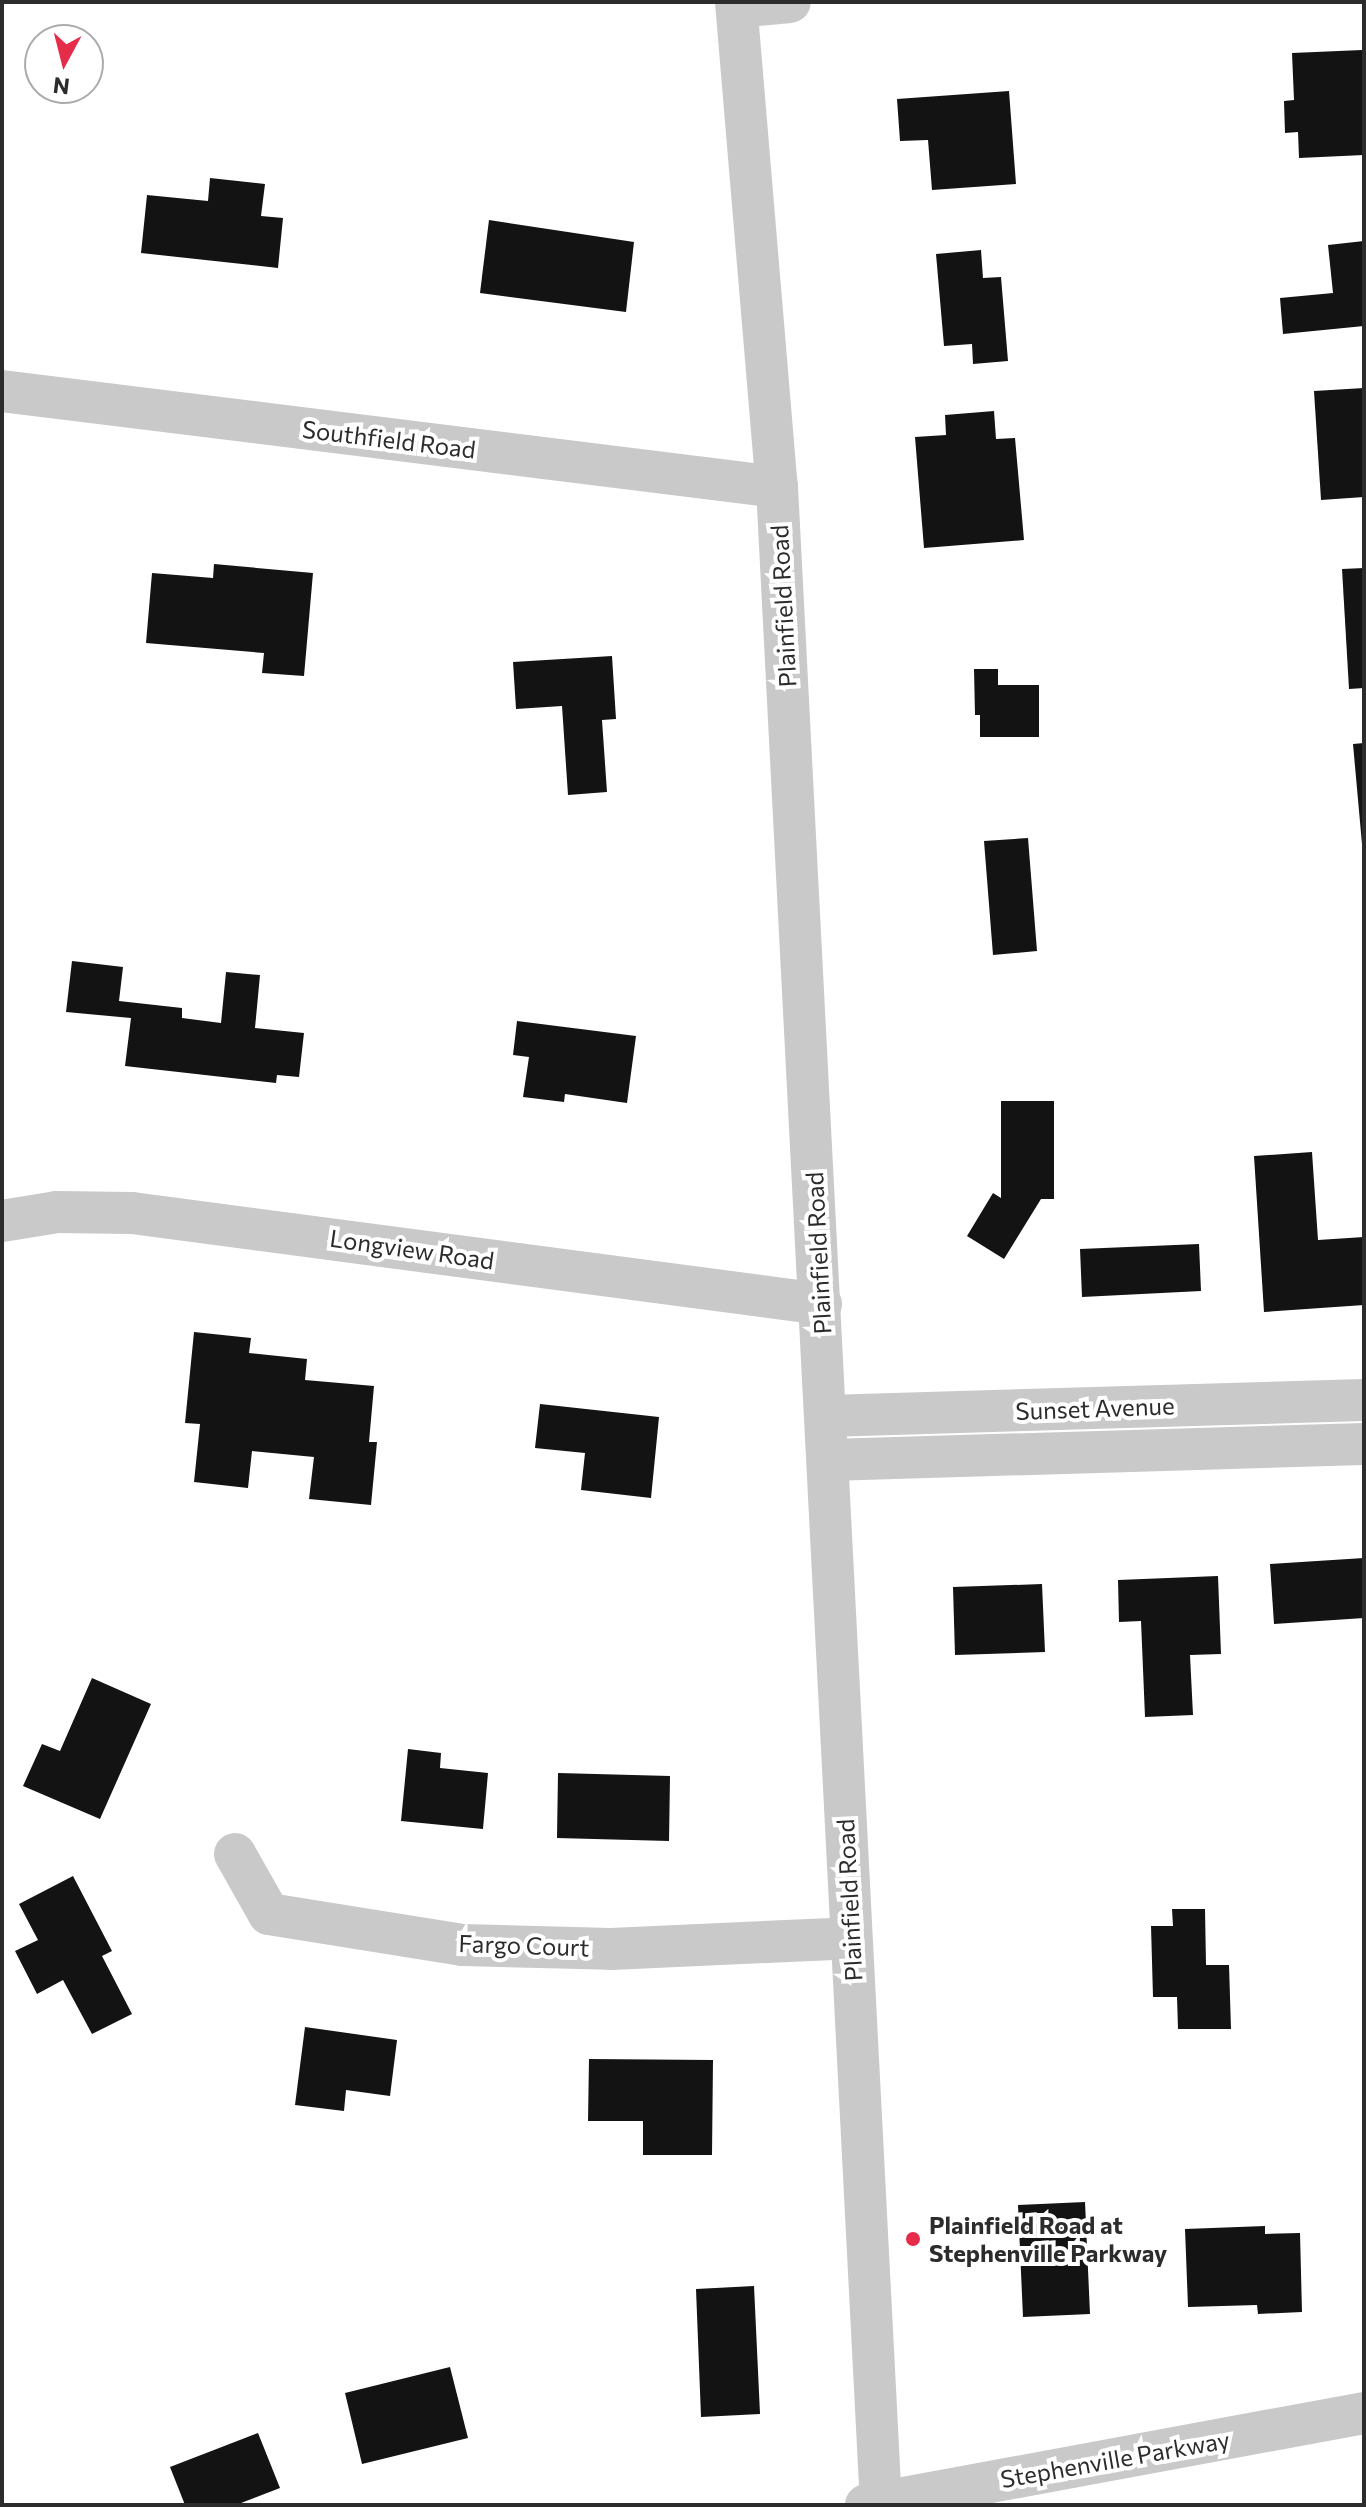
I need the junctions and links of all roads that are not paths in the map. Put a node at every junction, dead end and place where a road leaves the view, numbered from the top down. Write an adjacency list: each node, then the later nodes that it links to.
1 (790, 2): 2 (street)
2 (736, 4): 4 (street, Plainfield Road)
3 (2, 391): 4 (street, Southfield Road)
4 (777, 487): 6 (street, Plainfield Road)
5 (2, 1221): 6 (street, Longview Road)
6 (821, 1304): 8 (street, Plainfield Road)
7 (1364, 1400): 8 (street, Sunset Avenue)
8 (827, 1416): 10 (street, Plainfield Road)
9 (1364, 1444): 10 (street, Sunset Avenue)
10 (829, 1460): 12 (street, Plainfield Road)
11 (235, 1854): 12 (street, Fargo Court)
12 (850, 1938): 14 (street, Plainfield Road)
13 (1364, 2413): 14 (street, Stephenville Parkway)
14 (876, 2504)

